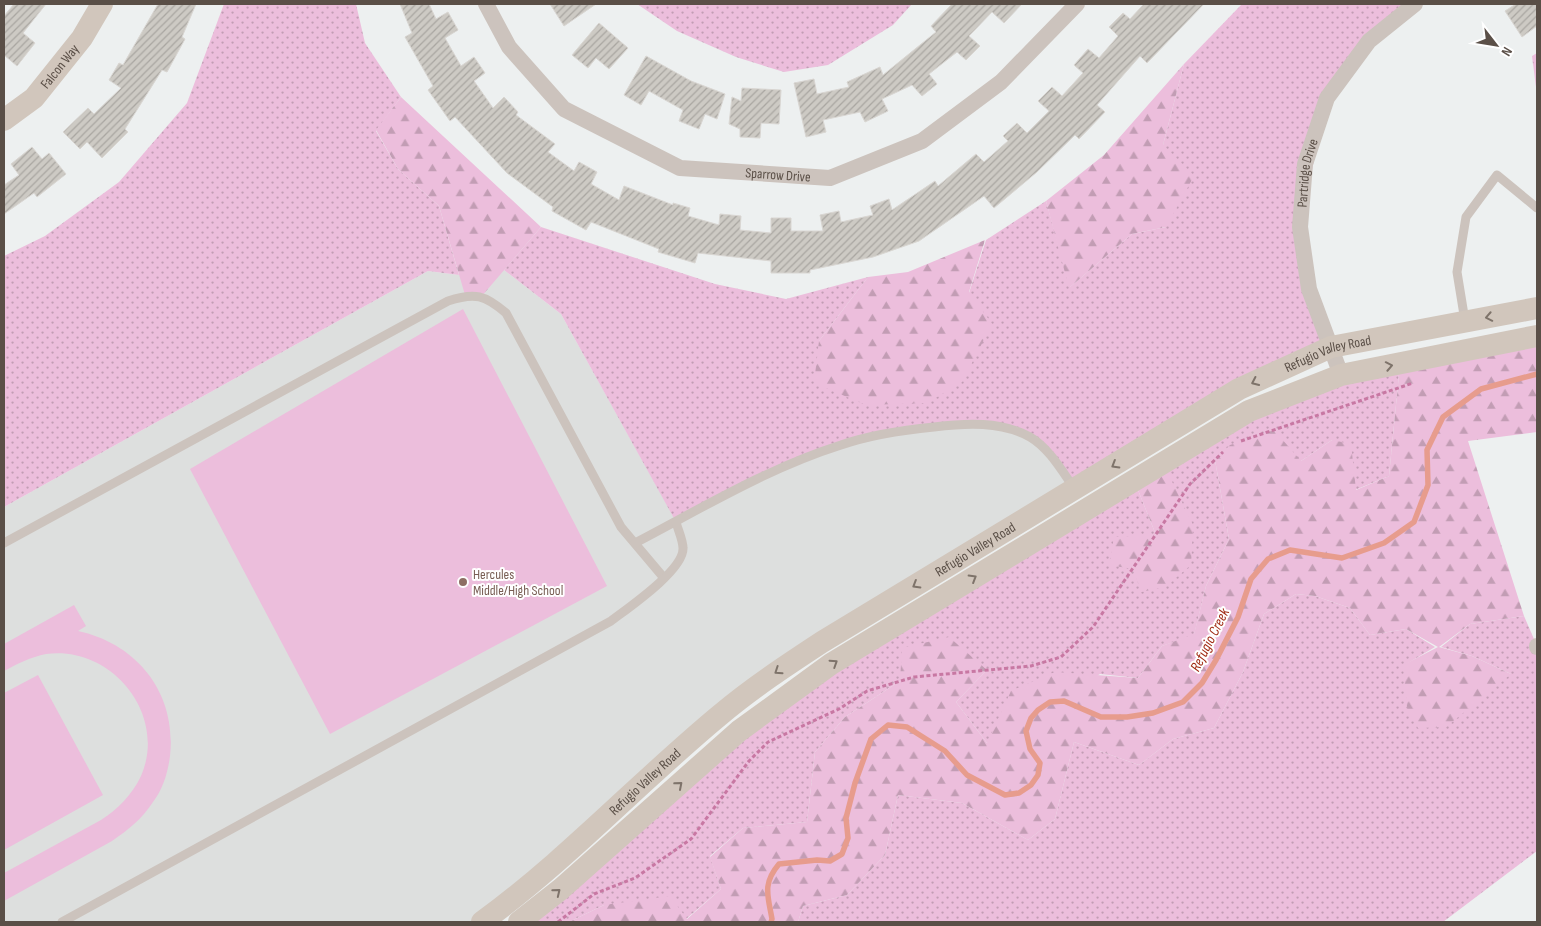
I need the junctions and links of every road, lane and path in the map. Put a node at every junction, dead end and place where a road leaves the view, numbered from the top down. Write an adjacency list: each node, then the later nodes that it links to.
1 (102, 4): 5 (street, Falcon Way)
2 (486, 4): 3 (street, Sparrow Drive)
3 (1077, 4)
4 (1415, 4): 10 (street, Partridge Drive)
5 (4, 120)
6 (1537, 208): 8 (lane)
7 (1537, 308): 8 (street, Refugio Valley Road, one-way to 8)
8 (1465, 322): 10 (street, Refugio Valley Road)
9 (1537, 336): 11 (street, Refugio Valley Road, one-way to 9)
10 (1331, 347): 11 (street, Partridge Drive); 15 (street, Refugio Valley Road, one-way to 15)
11 (1341, 375): 22 (street, Refugio Valley Road, one-way to 11)
12 (1416, 382): 13 (path)
13 (1239, 442)
14 (1225, 450): 23 (path)
15 (1075, 489): 16 (lane); 21 (street, Refugio Valley Road, one-way to 21)
16 (676, 522): 18 (lane); 19 (lane)
17 (4, 543): 18 (lane)
18 (635, 543): 19 (lane)
19 (664, 578): 20 (lane)
20 (62, 922)
21 (482, 922)
22 (519, 922)
23 (558, 922)

